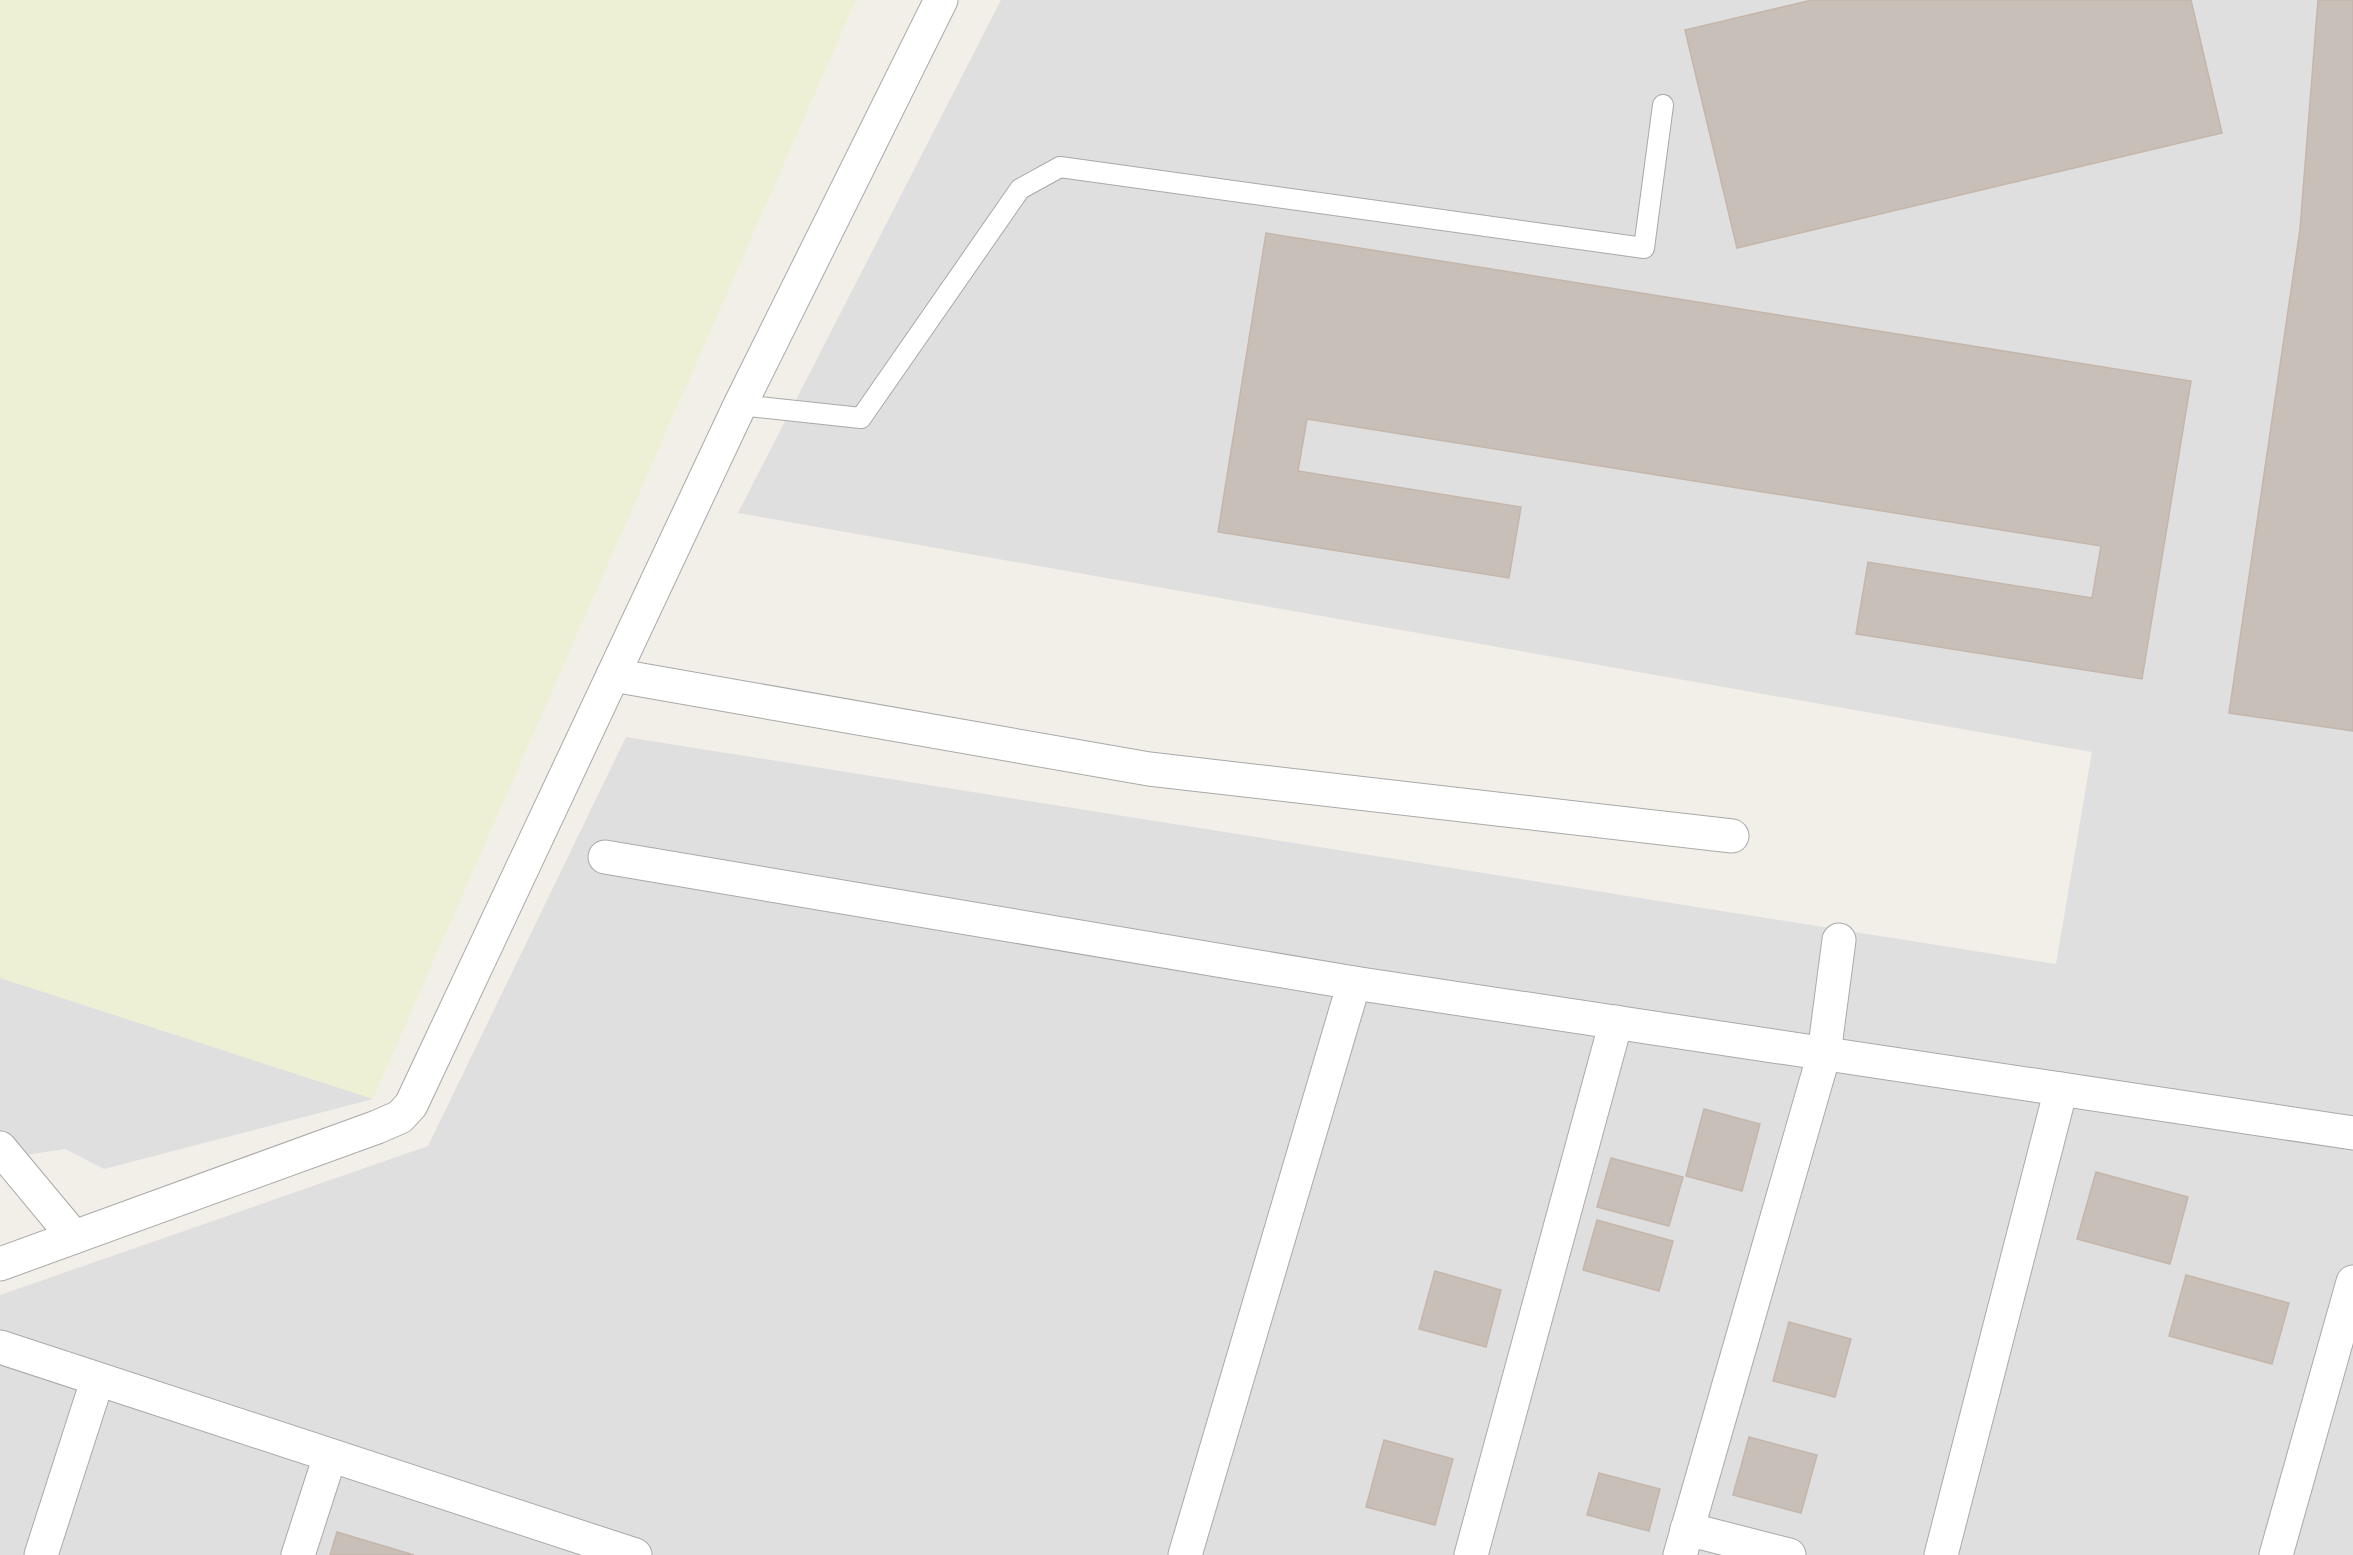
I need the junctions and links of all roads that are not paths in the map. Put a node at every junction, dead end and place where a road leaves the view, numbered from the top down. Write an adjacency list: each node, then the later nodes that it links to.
1 (941, 0): 3 (street)
2 (1663, 105): 3 (lane)
3 (740, 405): 4 (street)
4 (613, 675): 5 (street); 14 (street)
5 (1732, 836)
6 (605, 857): 8 (street)
7 (1839, 940): 10 (street)
8 (1354, 983): 9 (street); 24 (street)
9 (1616, 1022): 10 (street); 25 (street)
10 (1824, 1054): 11 (street); 20 (street)
11 (2061, 1089): 12 (street); 27 (street)
12 (2353, 1133)
13 (5, 1153): 14 (street)
14 (74, 1237): 15 (street)
15 (0, 1264)
16 (2353, 1282): 28 (street)
17 (0, 1347): 18 (street)
18 (97, 1381): 19 (street); 22 (street)
19 (330, 1456): 21 (street); 23 (street)
20 (1683, 1542): 26 (street)
21 (617, 1552)
22 (41, 1555)
23 (298, 1555)
24 (1185, 1555)
25 (1472, 1555)
26 (1789, 1555)
27 (1941, 1555)
28 (2276, 1555)

